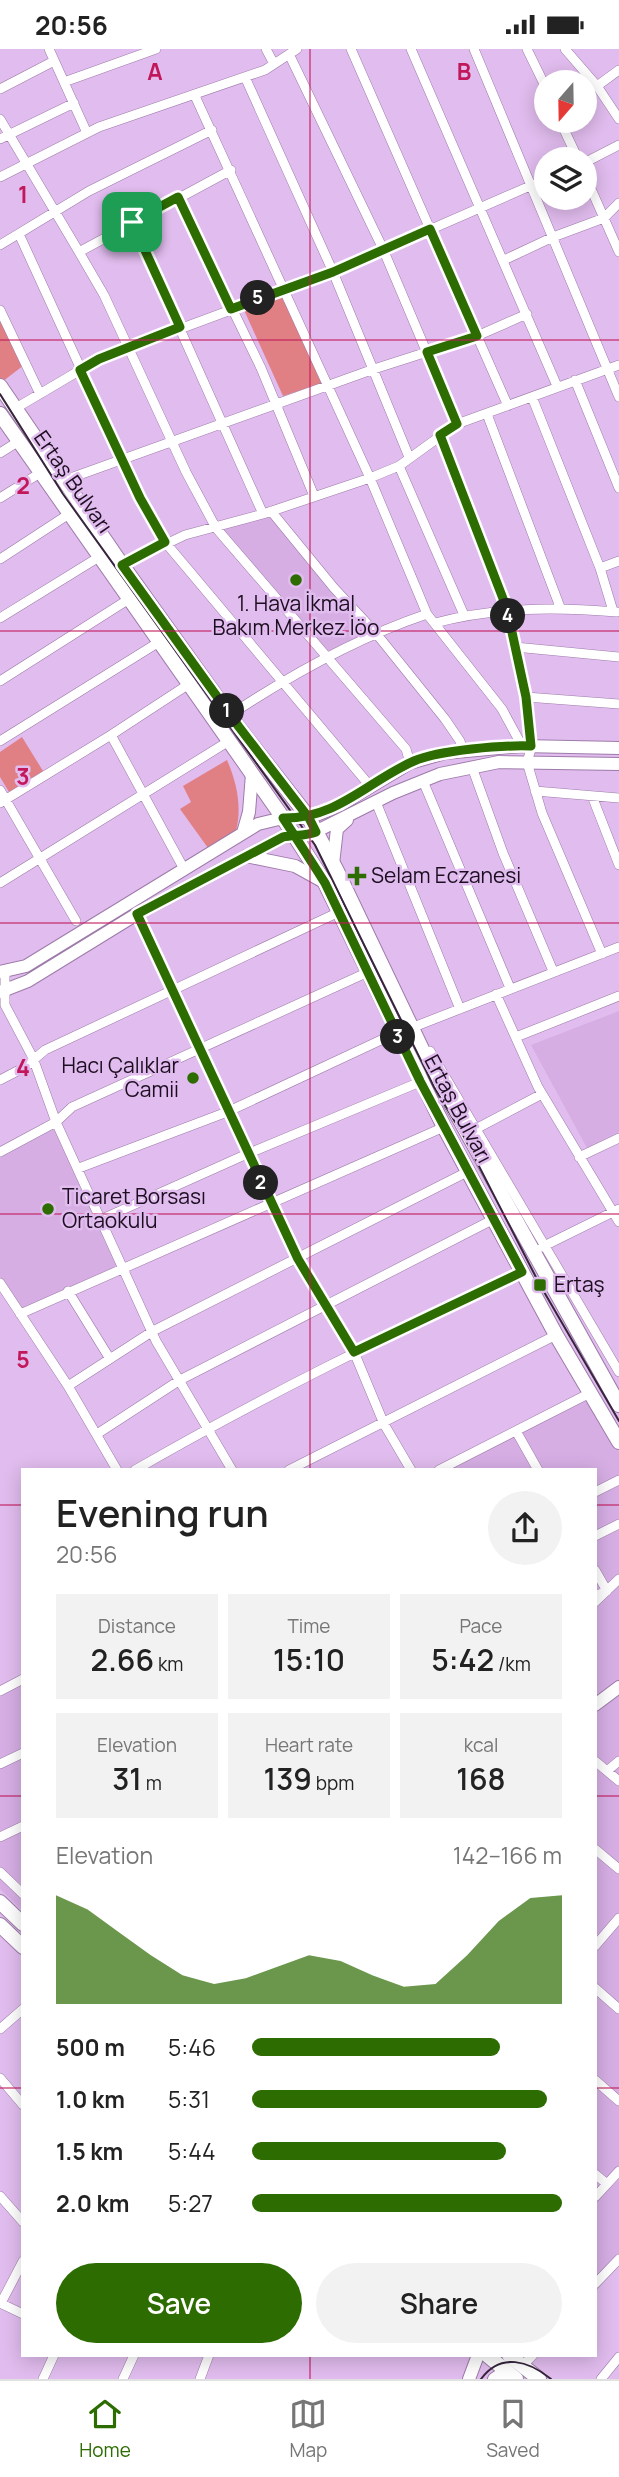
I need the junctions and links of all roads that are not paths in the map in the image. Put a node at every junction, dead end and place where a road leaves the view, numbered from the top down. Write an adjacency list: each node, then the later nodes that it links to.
1 (49, 49): 10 (street)
2 (156, 49): 16 (street)
3 (266, 49): 11 (street)
4 (351, 49): 40 (street)
5 (411, 49): 36 (street)
6 (474, 49): 32 (street)
7 (527, 49): 12 (street)
8 (565, 49): 13 (street)
9 (293, 51): 11 (street); 44 (street)
10 (54, 61): 16 (street); 18 (street)
11 (274, 64): 15 (street)
12 (537, 70)
13 (583, 70)
14 (619, 70): 17 (street)
15 (245, 77): 19 (street); 48 (street)
16 (64, 82): 20 (street)
17 (597, 86): 21 (street)
18 (0, 89)
19 (195, 96): 23 (street); 24 (street)
20 (74, 103): 24 (street); 25 (street)
21 (619, 118)
22 (0, 119): 25 (street)
23 (212, 130): 29 (street); 37 (street)
24 (87, 133): 28 (street)
25 (5, 137): 28 (street)
26 (619, 145): 27 (street)
27 (597, 156)
28 (26, 163): 30 (street); 37 (street)
29 (231, 170): 33 (street); 49 (street)
30 (0, 177)
31 (534, 184): 32 (street)
32 (530, 185): 36 (street); 42 (street)
33 (178, 197): 39 (street); 50 (street)
34 (597, 202): 38 (street)
35 (619, 203): 38 (street)
36 (478, 208): 40 (street); 47 (street)
37 (55, 211): 41 (street); 45 (street)
38 (604, 218): 42 (street); 46 (street)
39 (132, 222): 45 (street); 53 (street)
40 (430, 229): 44 (street); 54 (street)
41 (19, 234): 43 (street); 59 (street)
42 (552, 237): 47 (street); 57 (street)
43 (0, 245)
44 (383, 249): 48 (street); 56 (street)
45 (79, 252): 55 (street)
46 (619, 252)
47 (504, 260): 52 (street)
48 (333, 272): 49 (street); 58 (street)
49 (284, 289): 50 (street); 63 (street)
50 (231, 309): 53 (street); 67 (street)
51 (0, 310): 64 (street)
52 (527, 314): 54 (street); 62 (street)
53 (180, 327): 55 (street); 72 (street)
54 (477, 336): 56 (street); 68 (street)
55 (128, 347): 59 (street); 76 (street)
56 (427, 352): 58 (street); 73 (street)
57 (614, 366): 60 (street); 66 (street)
58 (374, 369): 63 (street); 78 (street)
59 (80, 370): 64 (street); 79 (street)
60 (575, 380): 62 (street); 84 (street)
61 (0, 386): 69 (main road, Ertaş Bulvarı)
62 (557, 386): 65 (street)
63 (326, 387): 67 (street); 82 (street)
64 (40, 394): 69 (street)
65 (532, 397): 68 (street); 95 (street)
66 (619, 397)
67 (276, 405): 72 (street); 85 (street)
68 (508, 406): 71 (street)
69 (16, 408): 83 (main road, Ertaş Bulvarı)
70 (0, 414): 75 (main road, Ertaş Bulvarı)
71 (487, 414): 73 (street); 97 (street)
72 (224, 423): 76 (street); 87 (street)
73 (457, 424): 74 (street)
74 (440, 435): 78 (street); 98 (street)
75 (19, 441): 77 (street); 81 (main road, Ertaş Bulvarı)
76 (174, 441): 79 (street); 89 (street)
77 (0, 453)
78 (409, 457): 80 (street)
79 (122, 460): 83 (street); 90 (street)
80 (399, 466): 82 (street); 101 (street)
81 (40, 473): 86 (street); 88 (main road, Ertaş Bulvarı)
82 (370, 478): 85 (street); 100 (street)
83 (65, 480): 94 (main road, Ertaş Bulvarı)
84 (619, 488)
85 (314, 496): 87 (street)
86 (0, 498)
87 (267, 513): 89 (street); 104 (street)
88 (69, 514): 91 (main road, Ertaş Bulvarı); 92 (street)
89 (216, 528): 90 (street); 107 (street)
90 (165, 542): 94 (street); 109 (street)
91 (99, 557): 96 (main road, Ertaş Bulvarı); 102 (street)
92 (0, 559)
93 (619, 561): 95 (street)
94 (122, 565): 114 (main road, Ertaş Bulvarı)
95 (600, 568): 99 (street)
96 (129, 599): 105 (main road, Ertaş Bulvarı); 110 (street)
97 (560, 607): 98 (street); 99 (street)
98 (507, 609): 101 (street); 106 (street)
99 (616, 612)
100 (427, 614): 103 (street); 104 (street)
101 (464, 615): 103 (street)
102 (0, 618)
103 (435, 623): 118 (street)
104 (375, 632): 107 (street); 120 (street)
105 (159, 642): 111 (main road, Ertaş Bulvarı); 116 (street)
106 (515, 647): 108 (street); 112 (street)
107 (329, 656): 109 (street); 122 (street)
108 (619, 657)
109 (283, 680): 114 (street); 127 (street)
110 (0, 681)
111 (189, 684): 115 (street); 117 (main road, Ertaş Bulvarı)
112 (526, 697): 113 (street); 118 (street)
113 (619, 704)
114 (230, 715): 132 (main road, Ertaş Bulvarı)
115 (111, 735): 130 (street); 134 (street)
116 (0, 741)
117 (229, 741): 125 (main road, Ertaş Bulvarı); 130 (street)
118 (527, 746): 119 (main road); 120 (main road); 121 (street)
119 (619, 748)
120 (463, 752): 122 (main road)
121 (527, 762): 123 (main road); 124 (main road); 129 (street)
122 (410, 763): 127 (main road)
123 (619, 764)
124 (472, 767): 126 (main road); 155 (street)
125 (251, 773): 138 (main road, Ertaş Bulvarı); 141 (main road)
126 (423, 781): 135 (main road); 158 (street)
127 (370, 786): 136 (main road)
128 (0, 790): 134 (street)
129 (535, 792): 131 (street); 154 (street)
130 (145, 795): 144 (street); 147 (street)
131 (592, 796): 133 (street); 146 (street)
132 (292, 798): 136 (main road); 139 (main road, Ertaş Bulvarı)
133 (619, 798)
134 (3, 801): 144 (street)
135 (376, 802): 137 (main road); 163 (street)
136 (340, 805): 139 (main road)
137 (349, 817): 140 (main road); 145 (main road)
138 (283, 818): 139 (main road); 141 (main road); 142 (main road, Ertaş Bulvarı)
139 (309, 818): 140 (main road, Ertaş Bulvarı)
140 (316, 832): 142 (main road); 145 (main road, Ertaş Bulvarı)
141 (243, 833): 147 (main road)
142 (294, 835): 143 (main road); 149 (main road, Ertaş Bulvarı)
143 (246, 856): 149 (main road); 151 (main road)
144 (39, 860): 148 (street); 152 (street)
145 (333, 864): 164 (main road, Ertaş Bulvarı)
146 (619, 865)
147 (184, 869): 156 (main road)
148 (0, 883)
149 (325, 883): 150 (main road, Ertaş Bulvarı)
150 (339, 912): 157 (main road, Ertaş Bulvarı); 159 (street)
151 (137, 914): 159 (street); 160 (main road)
152 (76, 921)
153 (619, 947): 154 (street)
154 (602, 954): 155 (street)
155 (553, 971): 158 (street)
156 (2, 974): 160 (street)
157 (366, 974): 165 (main road, Ertaş Bulvarı); 167 (street)
158 (510, 988): 161 (street)
159 (173, 990): 167 (street); 168 (street)
160 (2, 992): 168 (street)
161 (496, 994): 163 (street); 166 (street)
162 (619, 996): 166 (street)
163 (460, 1009): 164 (street)
164 (413, 1027): 175 (main road, Ertaş Bulvarı)
165 (396, 1033): 170 (main road, Ertaş Bulvarı); 172 (street)
166 (516, 1037): 171 (street)
167 (199, 1048): 172 (street); 173 (street)
168 (33, 1058): 169 (street); 173 (street)
169 (0, 1080)
170 (420, 1081): 174 (main road, Ertaş Bulvarı); 178 (street)
171 (542, 1094): 175 (street); 179 (street)
172 (227, 1112): 178 (street); 180 (street)
173 (56, 1122): 177 (street); 180 (street)
174 (444, 1127): 181 (main road, Ertaş Bulvarı); 182 (street)
175 (471, 1132): 187 (main road, Ertaş Bulvarı)
176 (619, 1138): 179 (street)
177 (0, 1152)
178 (247, 1154): 182 (street); 184 (street)
179 (579, 1157): 183 (street)
180 (79, 1168): 184 (street)
181 (467, 1172): 185 (main road, Ertaş Bulvarı); 188 (street)
182 (271, 1204): 188 (street); 189 (street)
183 (616, 1210): 186 (street); 187 (street)
184 (102, 1219): 189 (street)
185 (494, 1219): 190 (main road, Ertaş Bulvarı); 193 (street)
186 (619, 1222)
187 (538, 1248): 199 (street); 203 (main road, Ertaş Bulvarı)
188 (298, 1259): 193 (street); 195 (street)
189 (123, 1266): 192 (street); 195 (street)
190 (522, 1272): 196 (main road, Ertaş Bulvarı); 197 (street)
191 (0, 1283): 194 (street)
192 (68, 1291): 194 (street); 198 (street)
193 (326, 1307): 197 (street); 200 (street)
194 (20, 1314): 201 (street)
195 (153, 1331): 198 (street); 200 (street)
196 (556, 1335): 202 (main road, Ertaş Bulvarı); 204 (street)
197 (354, 1352): 204 (street); 205 (street)
198 (110, 1359): 201 (street)
199 (619, 1372)
200 (180, 1380): 205 (street); 207 (street)
201 (68, 1387): 207 (street)
202 (590, 1393): 206 (street); 208 (main road, Ertaş Bulvarı)
203 (618, 1400)
204 (384, 1424): 212 (street); 213 (street)
205 (209, 1427): 210 (street); 211 (street)
206 (516, 1431): 214 (street); 215 (street)
207 (97, 1434): 209 (street)
208 (619, 1442)
209 (116, 1468)
210 (138, 1468)
211 (231, 1468)
212 (293, 1468)
213 (410, 1468)
214 (443, 1468)
215 (537, 1468)
216 (619, 1480): 217 (street)
217 (597, 1491)
218 (619, 1524): 219 (street)
219 (597, 1535)
220 (597, 1574): 222 (street)
221 (619, 1579): 222 (street)
222 (607, 1591): 223 (street); 224 (street)
223 (597, 1595)
224 (597, 1600)
225 (21, 1680): 227 (street)
226 (619, 1687): 228 (main road)
227 (0, 1691)
228 (597, 1704)
229 (21, 1754): 232 (street)
230 (619, 1761): 233 (street)
231 (597, 1763): 233 (street)
232 (0, 1764)
233 (607, 1771): 234 (street)
234 (619, 1781)
235 (21, 1827): 236 (street)
236 (0, 1837)
237 (597, 1851): 238 (street)
238 (619, 1869)
239 (0, 1872): 240 (street)
240 (21, 1892)
241 (0, 1902): 243 (main road)
242 (619, 1918): 245 (street)
243 (21, 1922)
244 (0, 1925): 246 (main road)
245 (597, 1944)
246 (21, 1945)
247 (597, 1989): 248 (street)
248 (619, 2009)
249 (21, 2011): 250 (street)
250 (0, 2029)
251 (0, 2078): 254 (street)
252 (597, 2082): 253 (street)
253 (619, 2101)
254 (21, 2103)
255 (619, 2171): 257 (street)
256 (597, 2176): 257 (street)
257 (607, 2184): 258 (street)
258 (597, 2195)
259 (0, 2196): 260 (street)
260 (21, 2220)
261 (619, 2259): 263 (street)
262 (21, 2265): 264 (street)
263 (597, 2282)
264 (1, 2303): 265 (street)
265 (21, 2313)
266 (53, 2357): 273 (street)
267 (133, 2357): 274 (street)
268 (208, 2357): 275 (street)
269 (477, 2357): 276 (main road)
270 (491, 2357): 272 (main road)
271 (619, 2357): 278 (street)
272 (515, 2370): 277 (main road)
273 (43, 2379)
274 (123, 2379)
275 (200, 2379)
276 (469, 2379)
277 (539, 2379)
278 (601, 2379)

